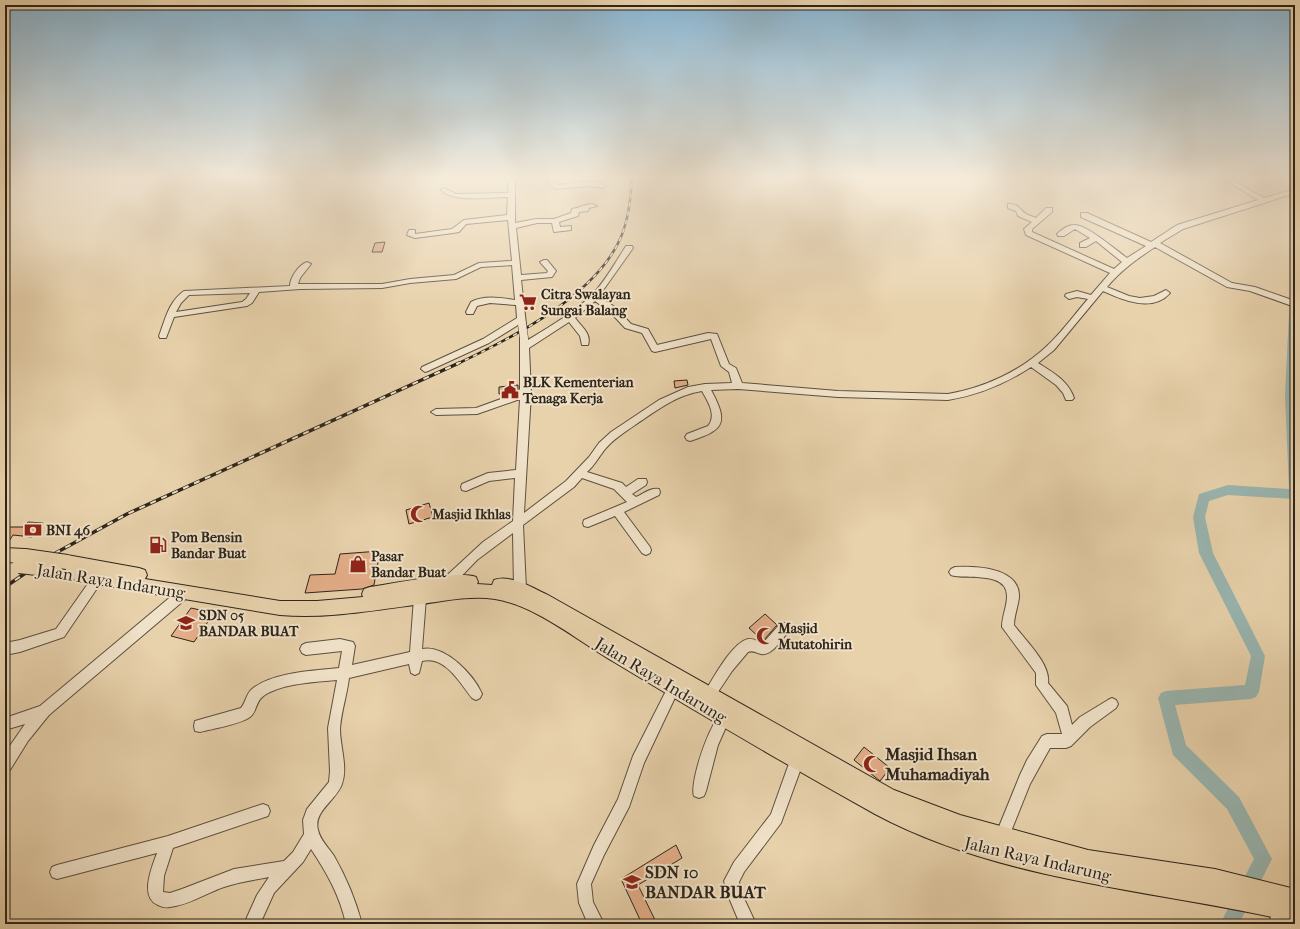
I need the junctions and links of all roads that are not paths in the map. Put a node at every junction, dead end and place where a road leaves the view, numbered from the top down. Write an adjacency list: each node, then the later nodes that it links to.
1 (479, 220): 9 (street)
2 (511, 220): 7 (street)
3 (1097, 220): 12 (street)
4 (1201, 220): 12 (street)
5 (555, 221): 7 (street); 8 (street)
6 (1036, 221): 19 (street)
7 (512, 226): 17 (street)
8 (568, 228)
9 (412, 232)
10 (1061, 234): 11 (street)
11 (1096, 238): 13 (street); 16 (street)
12 (1153, 244): 16 (street); 29 (street)
13 (1084, 245)
14 (629, 248): 26 (street)
15 (544, 262): 20 (street)
16 (1127, 262): 19 (street)
17 (515, 263): 20 (street); 22 (street)
18 (307, 264): 22 (street)
19 (1115, 272): 21 (street)
20 (517, 278): 28 (street)
21 (1101, 287): 24 (street); 27 (street)
22 (297, 288): 23 (street)
23 (256, 290): 31 (street); 31 (street)
24 (1166, 293)
25 (1068, 296): 27 (street)
26 (595, 297): 32 (street); 39 (street)
27 (1093, 298): 37 (street)
28 (520, 303): 30 (street); 33 (street)
29 (1293, 303)
30 (470, 312)
31 (171, 315): 34 (street)
32 (570, 318): 35 (street); 36 (street)
33 (522, 321): 35 (street, bridge); 38 (street)
34 (163, 336)
35 (524, 342): 41 (street)
36 (585, 343)
37 (1031, 363): 39 (street); 42 (street)
38 (425, 369)
39 (738, 386): 40 (street)
40 (705, 387): 44 (street); 46 (street)
41 (526, 393): 43 (street); 45 (street)
42 (1069, 398)
43 (436, 412)
44 (690, 437)
45 (520, 473): 48 (street); 54 (street)
46 (580, 474): 50 (street); 54 (street)
47 (642, 482): 50 (street)
48 (466, 488)
49 (656, 492): 51 (street)
50 (625, 493): 51 (street)
51 (635, 503): 52 (street)
52 (616, 510): 53 (street); 55 (street)
53 (588, 523)
54 (517, 524): 60 (street); 61 (street)
55 (646, 550)
56 (5, 555): 57 (highway, Jalan Raya Indarung)
57 (16, 562): 59 (highway, Jalan Raya Indarung, bridge)
58 (955, 572): 77 (street)
59 (94, 574): 60 (highway, Jalan Raya Indarung); 62 (highway, Jalan Raya Indarung); 66 (street)
60 (447, 583): 61 (highway, Jalan Raya Indarung)
61 (520, 590): 71 (highway, Jalan Raya Indarung)
62 (184, 593): 63 (highway, Jalan Raya Indarung); 73 (street)
63 (420, 598): 67 (street); 69 (highway, Jalan Raya Indarung)
64 (784, 628): 71 (street)
65 (306, 649): 68 (street)
66 (5, 650)
67 (415, 663): 68 (street); 70 (street)
68 (344, 673): 76 (street); 82 (street)
69 (674, 687): 74 (highway, Jalan Raya Indarung); 90 (street)
70 (476, 694)
71 (710, 694): 84 (highway, Jalan Raya Indarung)
72 (1112, 704): 77 (street)
73 (44, 711): 75 (street); 79 (street)
74 (724, 718): 78 (highway, Jalan Raya Indarung); 80 (street)
75 (5, 724)
76 (200, 726)
77 (1069, 738): 84 (street)
78 (797, 760): 84 (highway, Jalan Raya Indarung); 91 (street)
79 (5, 765)
80 (699, 791)
81 (263, 811): 83 (street)
82 (312, 835): 85 (street); 89 (street)
83 (168, 843): 85 (street); 86 (street)
84 (998, 845): 87 (highway, Jalan Raya Indarung)
85 (287, 868): 88 (street)
86 (57, 872)
87 (1282, 907)
88 (252, 924)
89 (354, 924)
90 (596, 924)
91 (748, 924)

